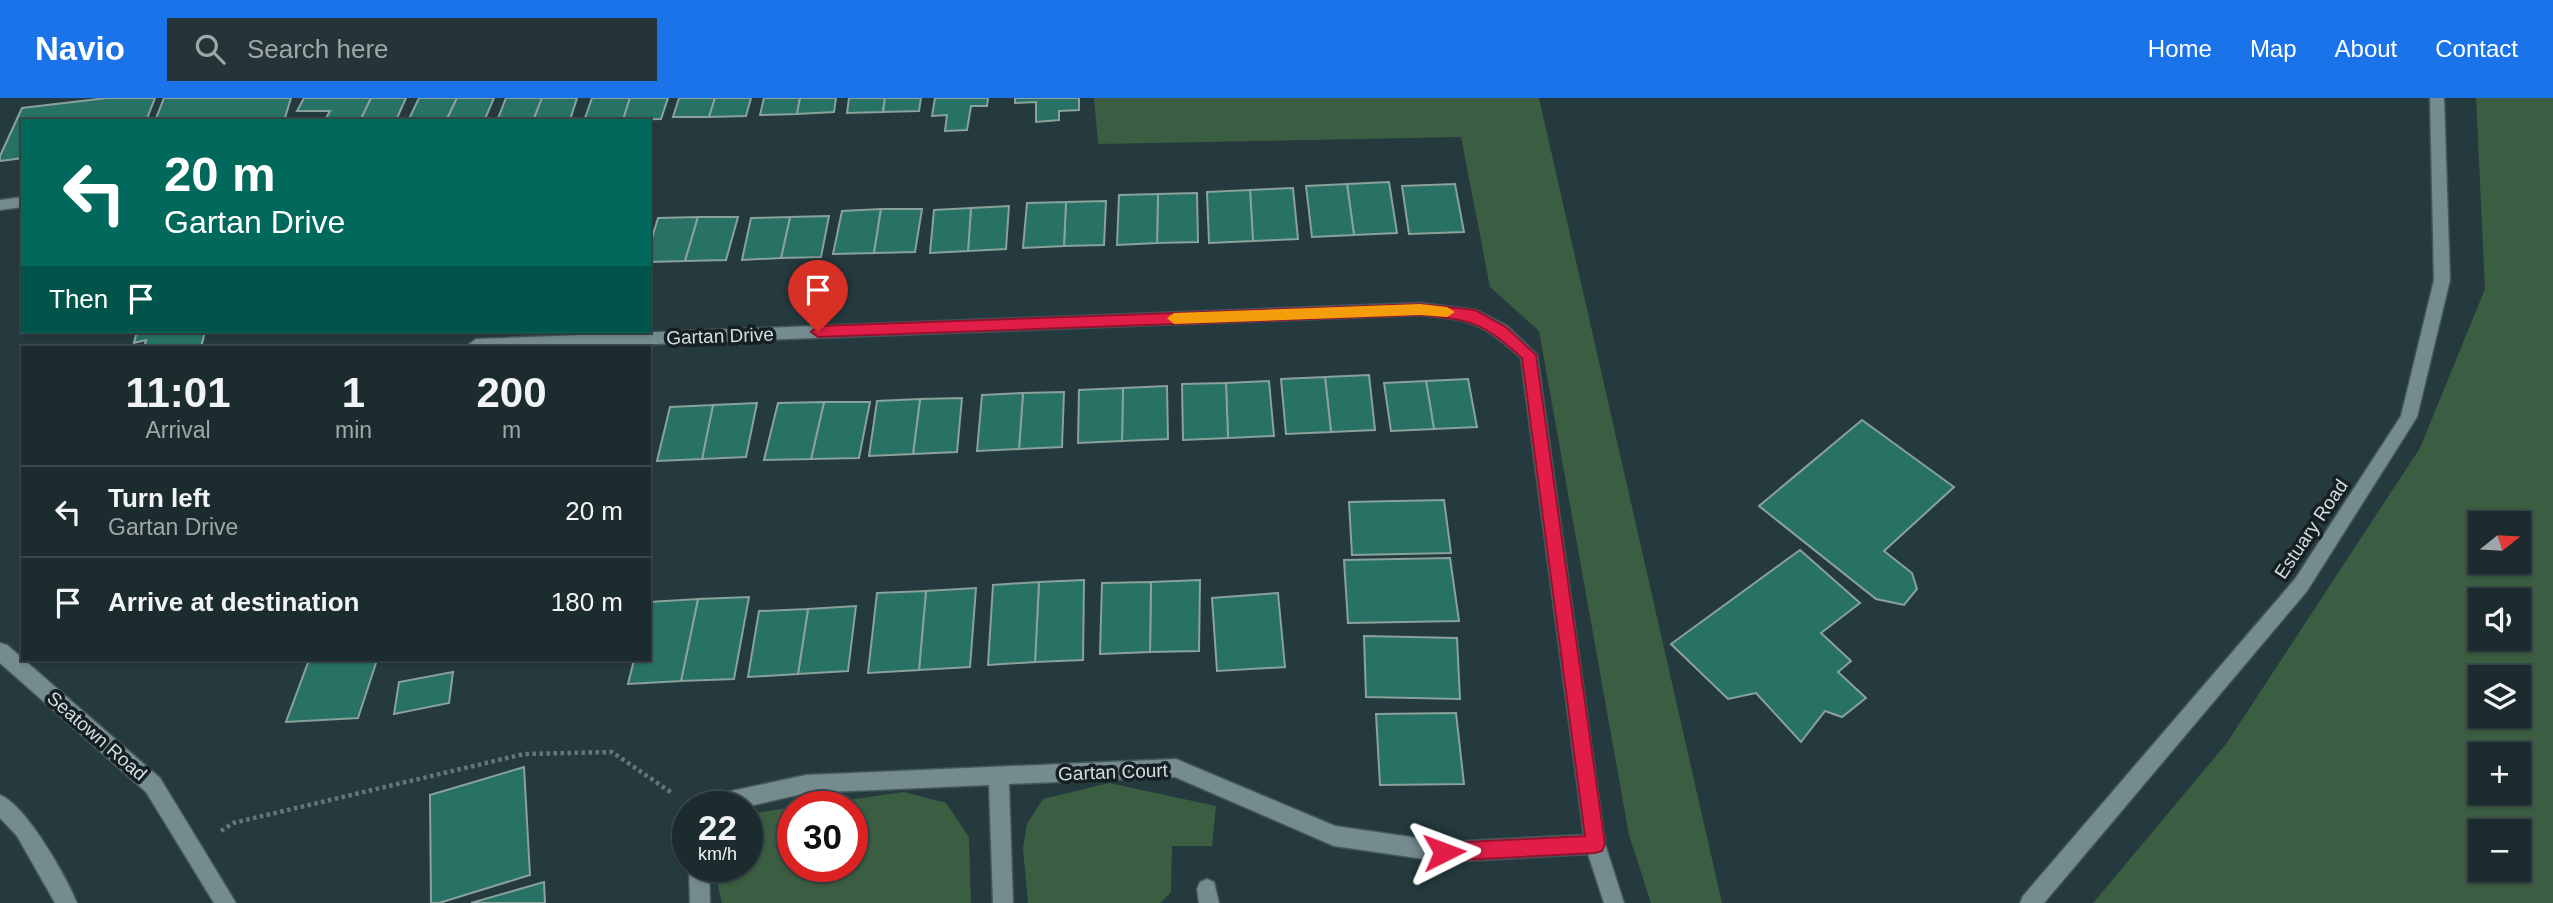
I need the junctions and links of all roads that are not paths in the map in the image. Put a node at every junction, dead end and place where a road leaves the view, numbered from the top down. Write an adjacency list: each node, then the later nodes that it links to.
1 (2437, 98): 16 (street, Estuary Road)
2 (21, 202): 3 (street)
3 (0, 205)
4 (476, 345): 9 (street, Gartan Drive)
5 (0, 651): 12 (street, Seatown Road)
6 (999, 776): 7 (street, Gartan Court); 9 (street, Gartan Court); 14 (street)
7 (763, 794)
8 (0, 804): 11 (street)
9 (1595, 844): 15 (street, Gartan Drive)
10 (699, 882): 13 (street)
11 (67, 903)
12 (226, 903)
13 (700, 903)
14 (1003, 903)
15 (1614, 903)
16 (2031, 903)

